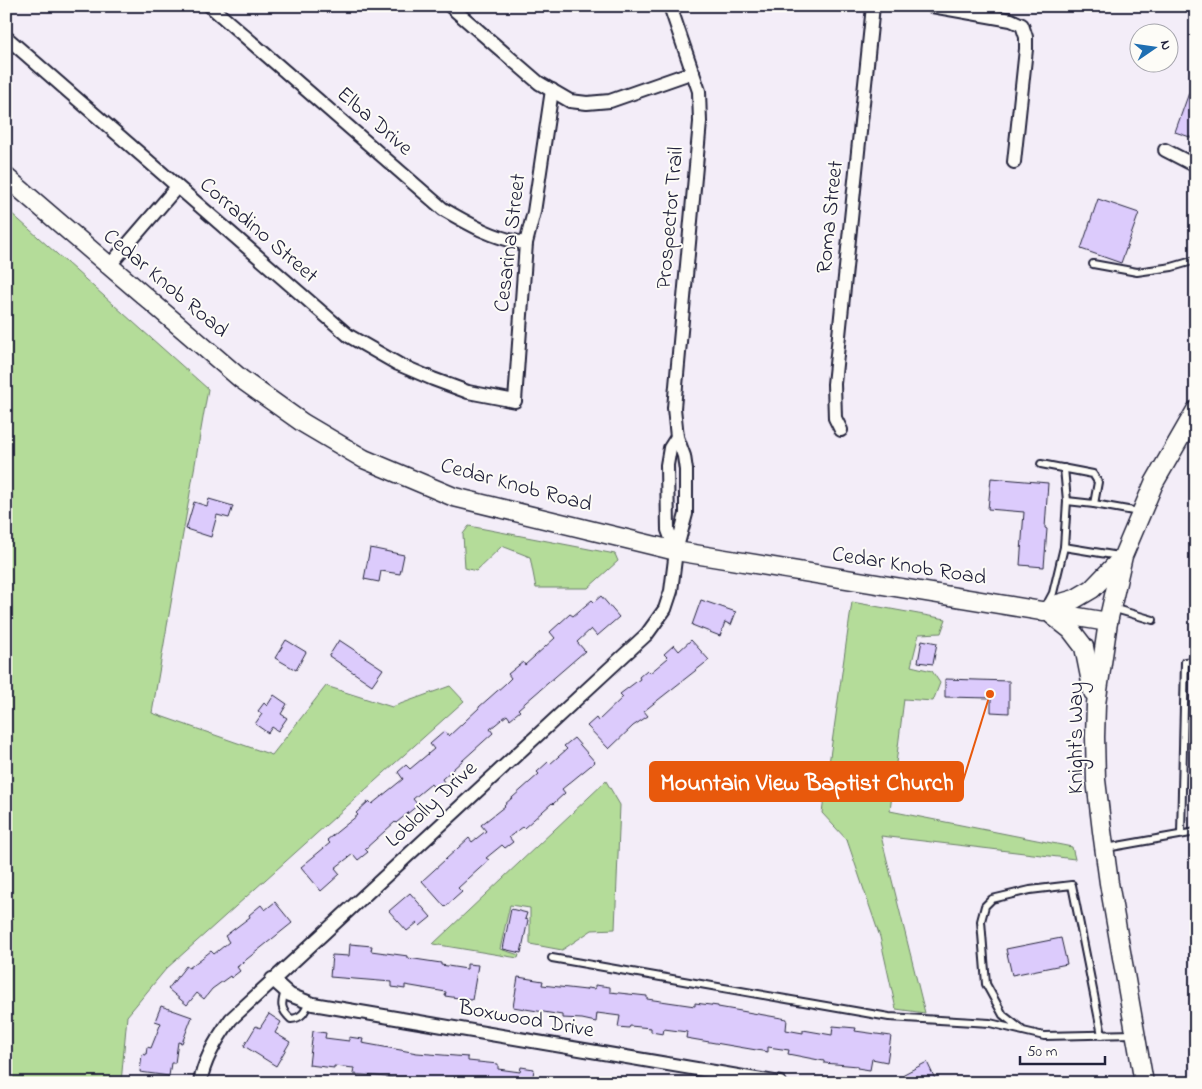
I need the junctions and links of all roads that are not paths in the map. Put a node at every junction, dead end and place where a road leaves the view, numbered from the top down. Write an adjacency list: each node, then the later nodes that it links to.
1 (210, 6): 14 (street, Elba Drive)
2 (450, 6): 8 (street)
3 (670, 6): 7 (street, Prospector Trail)
4 (873, 6): 20 (street, Roma Street)
5 (932, 6): 10 (street)
6 (6, 37): 13 (street, Corradino Street)
7 (693, 72): 8 (street); 21 (street, Prospector Trail)
8 (552, 90): 14 (street, Cesarina Street)
9 (1165, 150): 11 (street)
10 (1014, 162)
11 (1196, 166)
12 (6, 178): 17 (street, Cedar Knob Road)
13 (177, 187): 17 (street); 18 (street, Corradino Street)
14 (526, 243): 18 (street, Cesarina Street)
15 (1196, 260): 16 (lane)
16 (1093, 264)
17 (109, 266): 28 (street, Cedar Knob Road)
18 (515, 401)
19 (1196, 410): 26 (street, Knight's Way)
20 (841, 430)
21 (676, 437): 28 (street, Prospector Trail); 28 (street, Prospector Trail)
22 (1041, 464): 23 (lane)
23 (1064, 468): 24 (lane); 25 (lane)
24 (1067, 501): 25 (lane); 27 (lane)
25 (1094, 504): 26 (lane)
26 (1140, 513): 29 (street, Knight's Way)
27 (1064, 547): 29 (lane); 30 (lane)
28 (676, 551): 30 (street, Cedar Knob Road); 39 (street, Loblolly Drive)
29 (1123, 556): 30 (street); 31 (street, Knight's Way)
30 (1046, 613): 31 (street, Cedar Knob Road); 34 (street)
31 (1110, 615): 32 (lane); 34 (street, Knight's Way)
32 (1152, 620)
33 (1196, 661): 36 (lane)
34 (1096, 704): 37 (street, Knight's Way)
35 (1196, 832): 36 (lane)
36 (1181, 834): 37 (lane)
37 (1104, 848): 43 (street, Knight's Way)
38 (552, 958): 42 (lane)
39 (272, 979): 40 (street, Boxwood Drive); 45 (street, Loblolly Drive)
40 (285, 991): 41 (street, Boxwood Drive); 41 (lane)
41 (309, 1002): 46 (street, Boxwood Drive)
42 (1023, 1031): 44 (lane); 44 (lane)
43 (1135, 1034): 44 (lane); 47 (street, Knight's Way)
44 (1102, 1035)
45 (200, 1083)
46 (780, 1083)
47 (1144, 1083)

